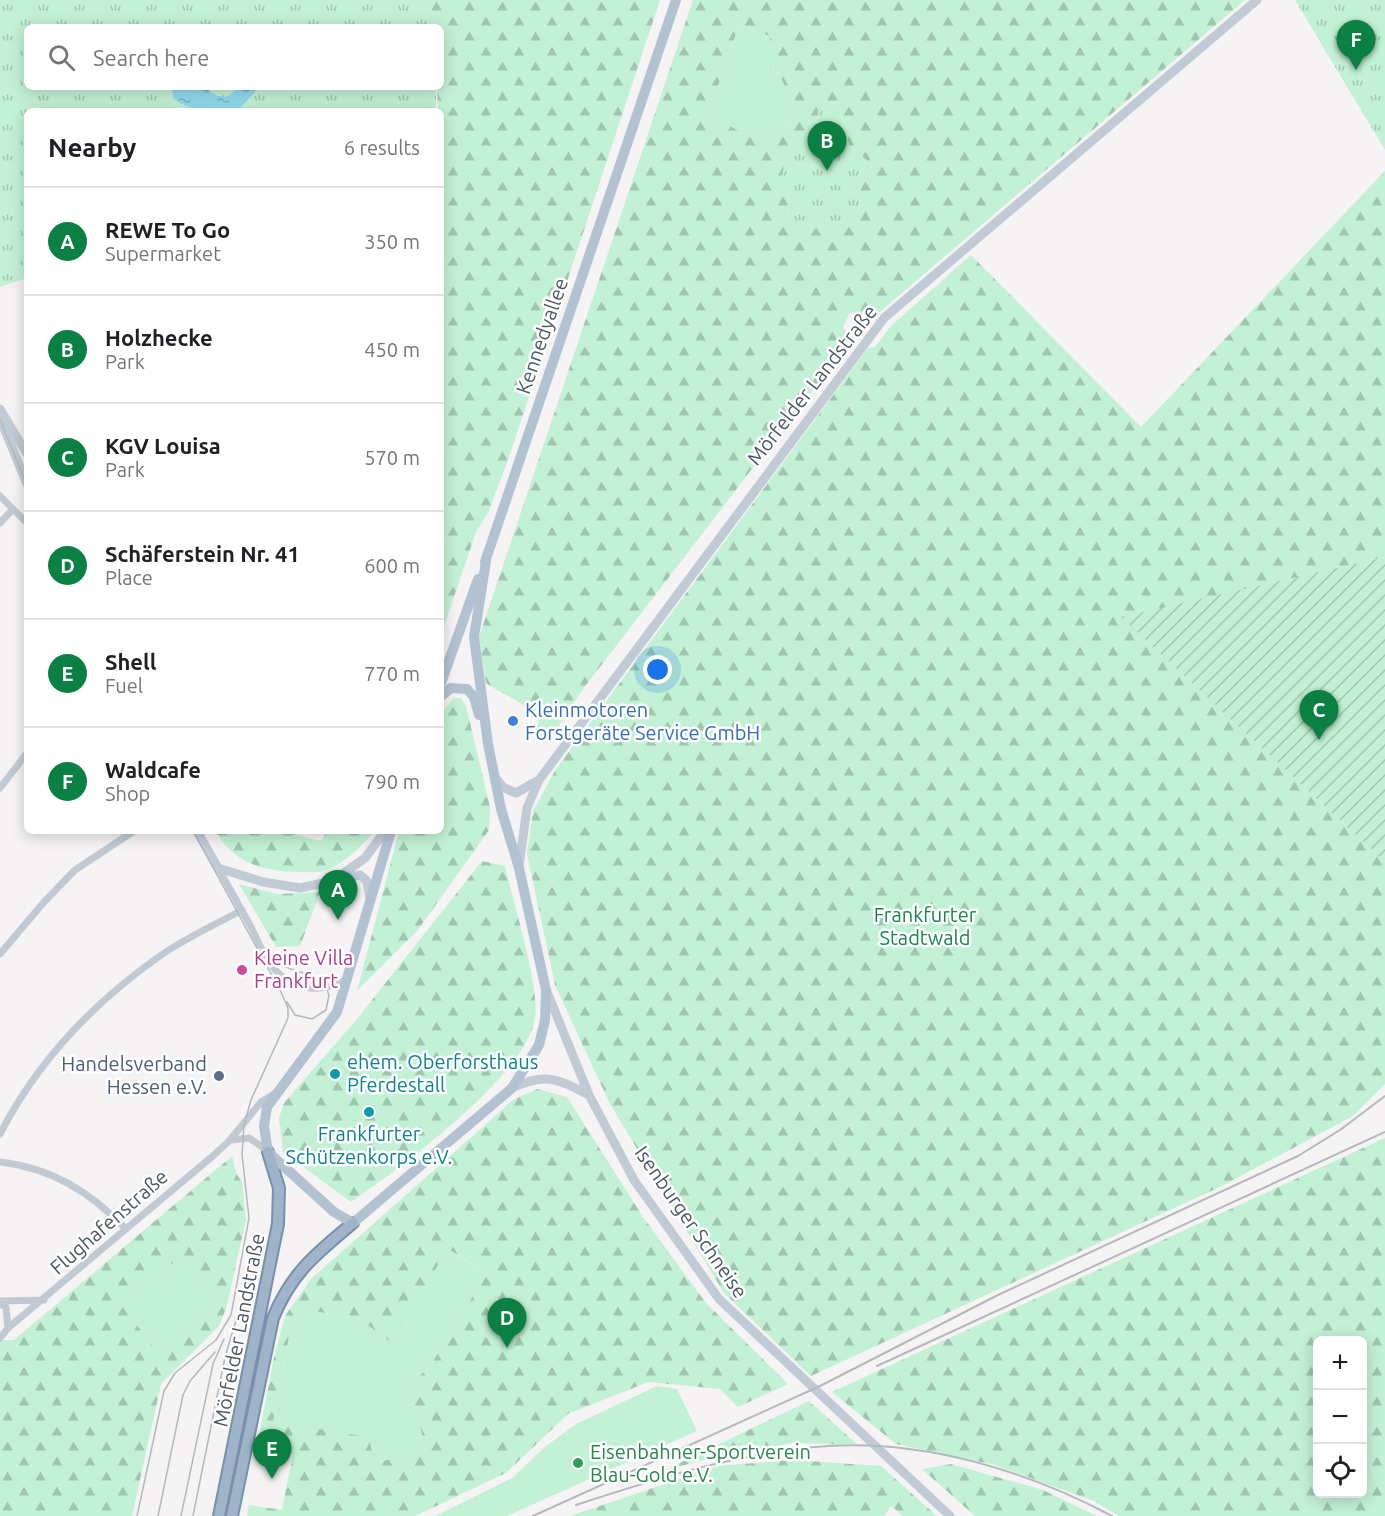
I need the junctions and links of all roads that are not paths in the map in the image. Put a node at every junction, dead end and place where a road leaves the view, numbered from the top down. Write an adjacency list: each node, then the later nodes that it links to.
1 (676, 0): 11 (main road, Kennedyallee)
2 (1257, 0): 17 (main road, Mörfelder Landstraße)
3 (0, 410): 5 (main road)
4 (0, 417): 6 (main road)
5 (24, 449)
6 (24, 477)
7 (0, 496): 8 (street)
8 (13, 508): 9 (street); 10 (street)
9 (24, 519)
10 (0, 523)
11 (487, 555): 12 (main road, Kennedyallee); 14 (main road, Isenburger Schneise)
12 (444, 675)
13 (444, 694): 14 (main road)
14 (490, 753): 16 (main road, Isenburger Schneise)
15 (24, 757): 18 (street)
16 (495, 777): 17 (main road, Mörfelder Landstraße); 24 (main road, Isenburger Schneise)
17 (538, 780): 24 (main road, Mörfelder Landstraße)
18 (0, 788)
19 (129, 834): 28 (street)
20 (199, 834): 23 (main road)
21 (383, 834): 25 (main road)
22 (390, 834): 26 (main road)
23 (218, 868): 25 (main road); 27 (street)
24 (519, 868): 30 (main road, Isenburger Schneise)
25 (334, 879): 26 (main road)
26 (370, 899): 29 (main road)
27 (242, 910): 29 (street); 34 (street)
28 (0, 954)
29 (348, 978): 32 (main road)
30 (546, 990): 31 (main road); 33 (main road, Isenburger Schneise)
31 (512, 1088): 33 (main road); 38 (main road)
32 (274, 1094): 35 (street, Flughafenstraße); 36 (main road)
33 (589, 1095): 47 (main road, Isenburger Schneise)
34 (0, 1134)
35 (230, 1140): 36 (street); 39 (street, Flughafenstraße)
36 (268, 1151): 38 (main road); 45 (highway, Mörfelder Landstraße)
37 (0, 1162): 39 (street)
38 (353, 1223): 46 (highway, Mörfelder Landstraße)
39 (126, 1229): 40 (street, Flughafenstraße)
40 (44, 1300): 41 (street); 42 (street, Flughafenstraße)
41 (0, 1303): 42 (street)
42 (8, 1328): 43 (street); 44 (street, Flughafenstraße)
43 (0, 1329)
44 (0, 1338)
45 (219, 1516)
46 (232, 1516)
47 (950, 1516)

